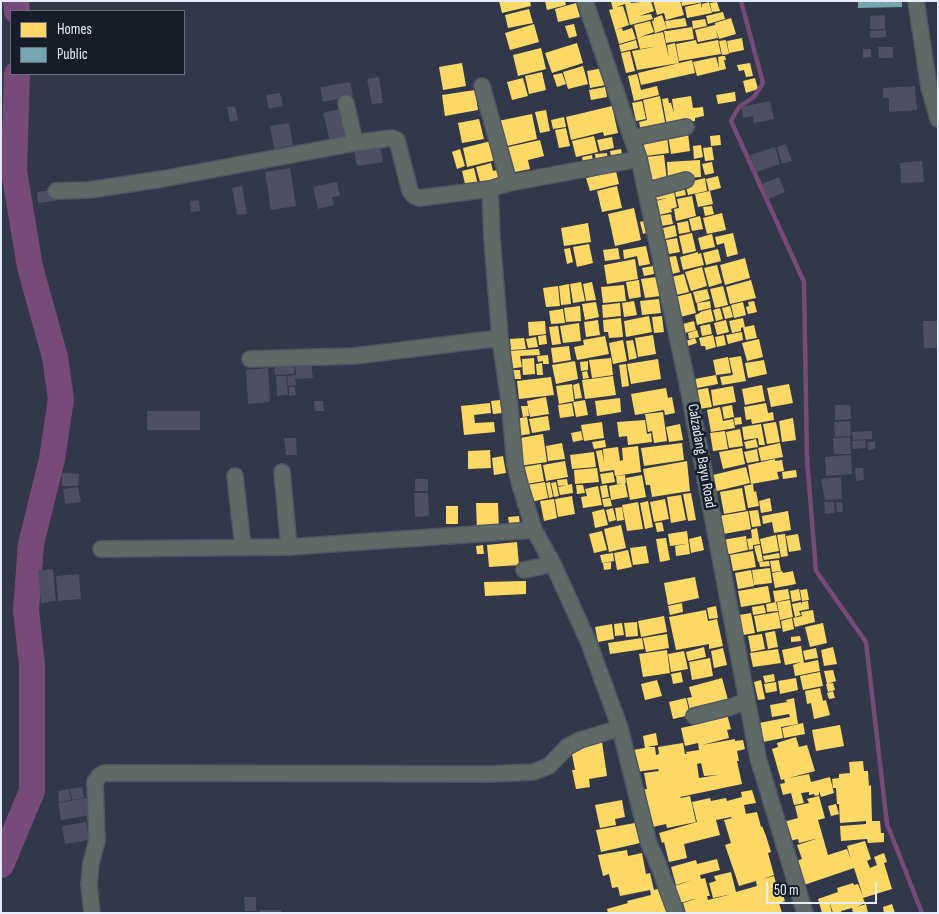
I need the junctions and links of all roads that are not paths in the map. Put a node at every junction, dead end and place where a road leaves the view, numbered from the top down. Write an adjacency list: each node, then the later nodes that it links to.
1 (585, 1): 8 (street, Calzadang Bayu Road)
2 (916, 1): 4 (street)
3 (482, 86): 12 (street)
4 (933, 87): 6 (street)
5 (346, 103): 9 (street)
6 (938, 119)
7 (686, 127): 8 (street)
8 (632, 138): 10 (street, Calzadang Bayu Road)
9 (355, 143): 13 (street); 14 (street)
10 (639, 159): 12 (street); 15 (street, Calzadang Bayu Road)
11 (686, 180): 15 (street)
12 (509, 183): 13 (street)
13 (490, 189): 16 (street)
14 (56, 191)
15 (646, 191): 26 (street, Calzadang Bayu Road)
16 (500, 338): 17 (street); 20 (street)
17 (250, 359)
18 (282, 472): 22 (street)
19 (235, 476): 21 (street)
20 (534, 530): 22 (street); 24 (street)
21 (243, 547): 22 (street); 23 (street)
22 (289, 548)
23 (101, 549)
24 (554, 564): 25 (street); 28 (street)
25 (524, 570)
26 (746, 701): 27 (street); 31 (street, Calzadang Bayu Road)
27 (694, 716)
28 (620, 728): 29 (street); 30 (street)
29 (92, 913)
30 (676, 913)
31 (805, 913)

